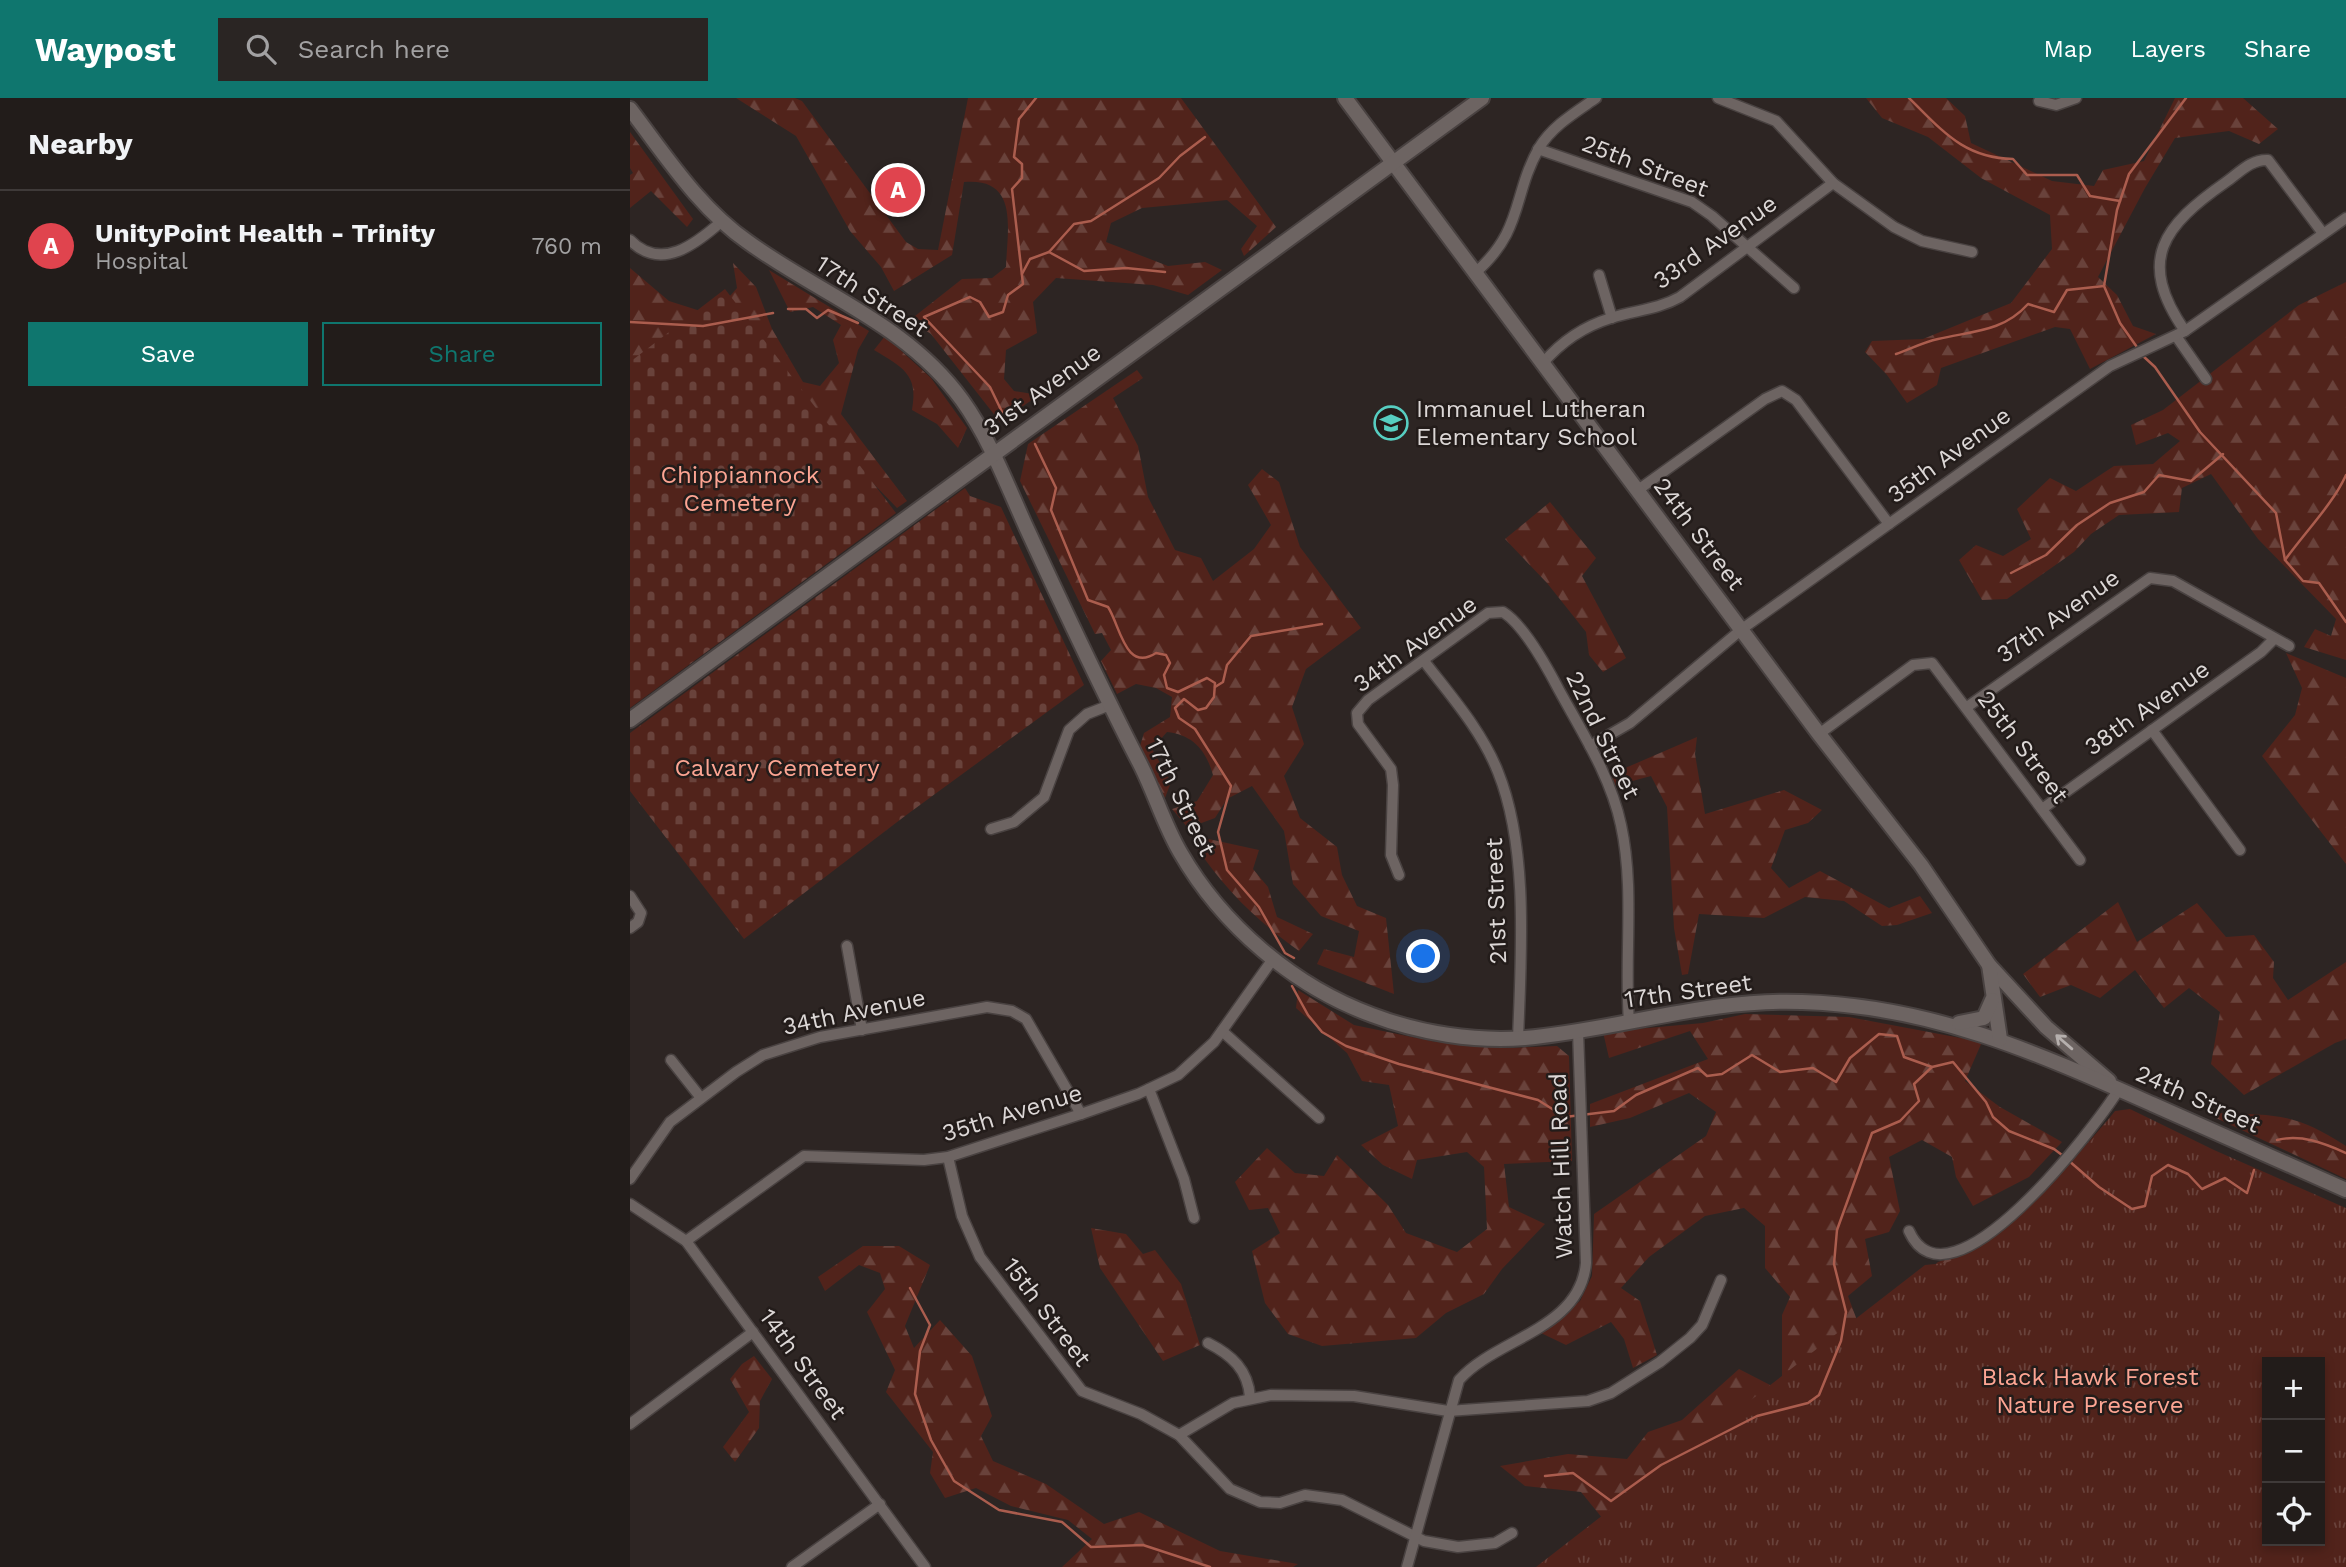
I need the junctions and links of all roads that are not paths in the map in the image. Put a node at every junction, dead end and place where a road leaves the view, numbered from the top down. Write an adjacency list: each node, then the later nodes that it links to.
1 (1345, 98): 9 (street, 24th Street)
2 (1482, 98): 9 (street, 31st Avenue)
3 (1596, 98): 8 (street)
4 (1718, 98): 10 (street)
5 (2077, 98): 6 (street)
6 (2039, 101)
7 (630, 109): 12 (street, 17th Street)
8 (1538, 149): 15 (street, 25th Street); 17 (street)
9 (1393, 162): 17 (street, 24th Street); 24 (street, 31st Avenue)
10 (1833, 183): 15 (street, 33rd Avenue); 16 (street)
11 (2346, 218): 13 (street, 35th Avenue)
12 (722, 221): 14 (street); 24 (street, 17th Street)
13 (2322, 232): 21 (street, 35th Avenue); 21 (street)
14 (630, 240)
15 (1747, 247): 19 (street, 25th Street); 20 (street, 33rd Avenue)
16 (1972, 252)
17 (1475, 273): 22 (street, 24th Street)
18 (1599, 275): 20 (street)
19 (1794, 288)
20 (1612, 318): 22 (street, 33rd Avenue)
21 (2180, 333): 23 (street); 26 (street, 35th Avenue)
22 (1543, 363): 25 (street, 24th Street)
23 (2206, 379)
24 (993, 453): 32 (street, 17th Street); 34 (street, 31st Avenue)
25 (1638, 490): 26 (street); 28 (street, 24th Street)
26 (1889, 524): 28 (street, 35th Avenue)
27 (1499, 611): 31 (street, 34th Avenue); 37 (street, 22nd Street)
28 (1742, 629): 36 (street, 24th Street); 37 (street, 35th Avenue)
29 (2274, 639): 30 (street, 37th Avenue); 33 (street, 37th Avenue); 35 (street, 38th Avenue)
30 (2288, 646)
31 (1424, 661): 42 (street, 34th Avenue); 54 (street, 21st Street)
32 (1110, 705): 39 (street); 46 (street, 17th Street)
33 (1967, 707): 36 (street, 25th Street); 38 (street, 25th Street)
34 (630, 720)
35 (2152, 730): 38 (street, 38th Avenue); 40 (street)
36 (1819, 734): 47 (street, 24th Street)
37 (1590, 746): 49 (street, 22nd Street)
38 (2042, 808): 41 (street, 25th Street)
39 (991, 829)
40 (2240, 850)
41 (2080, 860)
42 (1399, 875)
43 (630, 896): 44 (street)
44 (630, 928)
45 (847, 946): 51 (street)
46 (1273, 959): 52 (street, 35th Avenue); 54 (street, 17th Street)
47 (1989, 965): 48 (street, 24th Street); 57 (street, 24th Street, one-way to 47)
48 (1993, 992): 50 (street); 55 (street, 24th Street)
49 (1629, 1022): 50 (street, 17th Street); 53 (street, 17th Street)
50 (1951, 1024): 55 (street, 17th Street)
51 (862, 1030): 59 (street, 34th Avenue); 60 (street, 34th Avenue)
52 (1223, 1031): 58 (street, 35th Avenue); 61 (street)
53 (1578, 1031): 54 (street, 17th Street); 73 (street, Watch Hill Road)
54 (1518, 1039)
55 (2000, 1039): 57 (street, 17th Street)
56 (671, 1059): 59 (street)
57 (2117, 1088): 64 (street, 24th Street); 67 (street)
58 (1149, 1089): 60 (street, 35th Avenue); 66 (street)
59 (701, 1098): 63 (street, 34th Avenue)
60 (1081, 1114): 62 (street, 35th Avenue)
61 (1319, 1118)
62 (948, 1157): 68 (street, 35th Avenue); 75 (street, 15th Street)
63 (630, 1179)
64 (2346, 1191)
65 (630, 1204): 68 (street, 14th Street)
66 (1194, 1218)
67 (1909, 1231)
68 (686, 1241): 70 (street, 14th Street)
69 (1721, 1280): 73 (street)
70 (753, 1332): 74 (street); 76 (street, 14th Street)
71 (1208, 1343): 72 (street)
72 (1250, 1397): 73 (street); 75 (street)
73 (1448, 1411): 78 (street, Watch Hill Road)
74 (630, 1424)
75 (1179, 1436): 78 (street)
76 (880, 1504): 79 (street); 80 (street, 14th Street)
77 (1512, 1533): 78 (street)
78 (1415, 1535): 81 (street, Watch Hill Road)
79 (792, 1567)
80 (925, 1567)
81 (1407, 1567)

